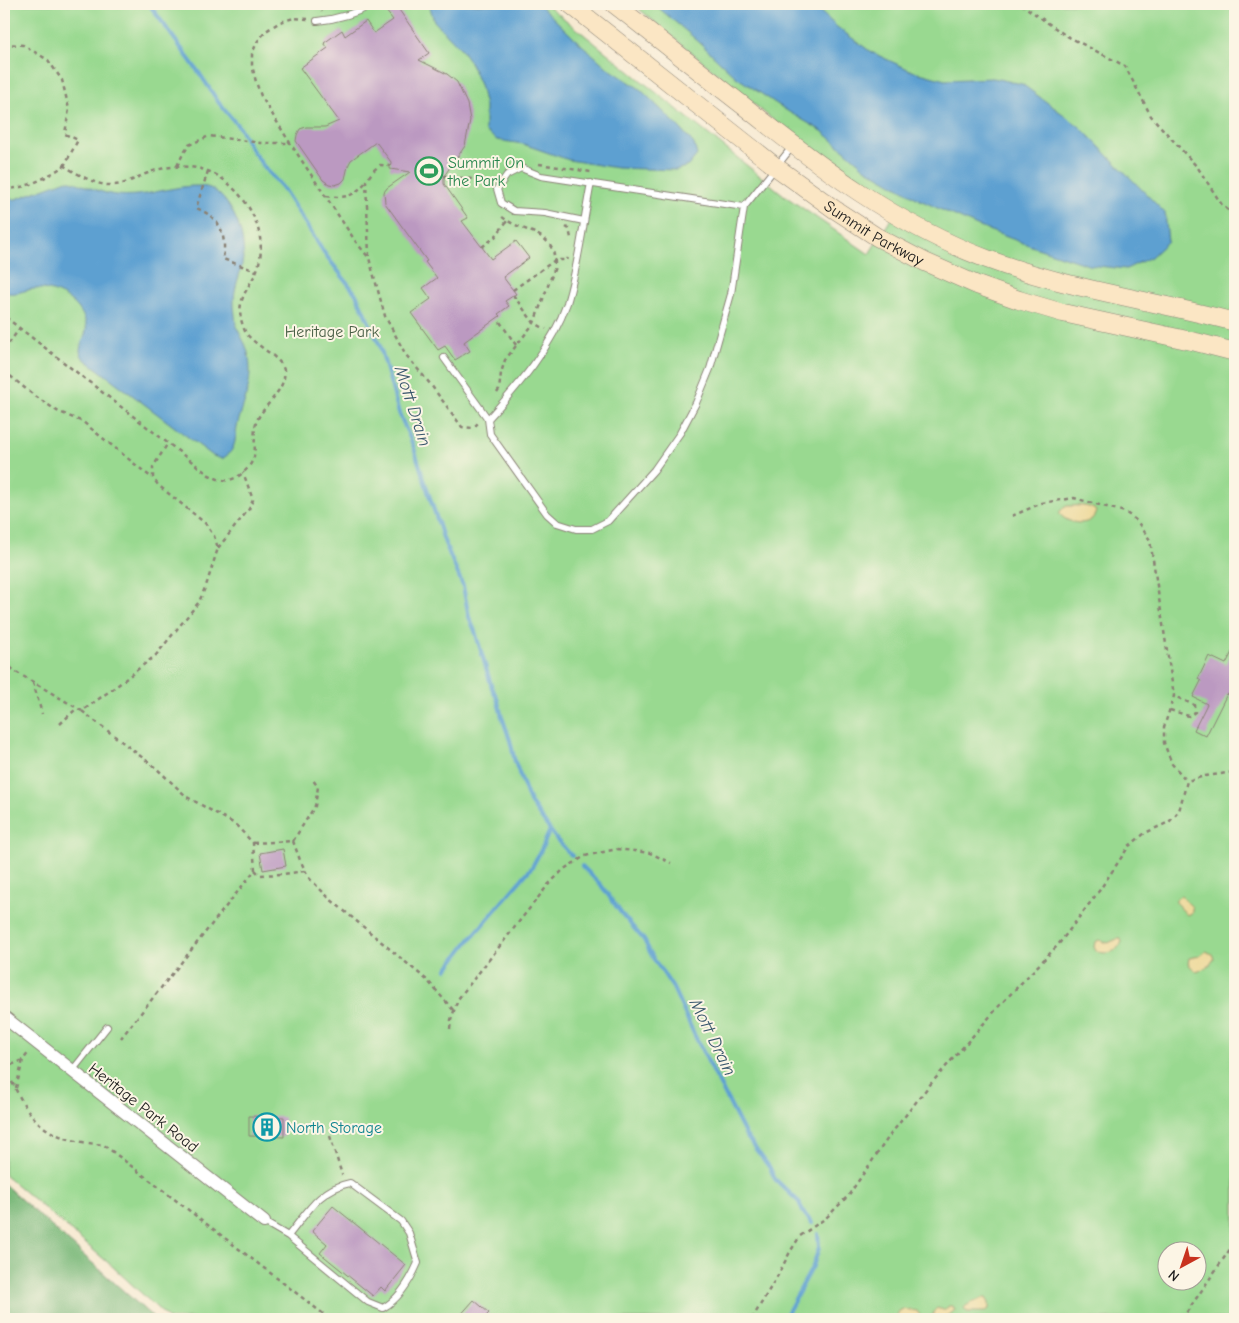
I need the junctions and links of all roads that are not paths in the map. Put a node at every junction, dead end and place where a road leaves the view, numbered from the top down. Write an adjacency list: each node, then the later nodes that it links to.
1 (374, 4): 4 (lane)
2 (570, 4): 6 (street, Summit Parkway)
3 (614, 4): 5 (street, Summit Parkway)
4 (317, 20)
5 (793, 145): 6 (lane); 10 (street, Summit Parkway)
6 (776, 167): 8 (lane); 11 (street, Summit Parkway)
7 (591, 183): 8 (lane); 9 (lane); 9 (lane)
8 (744, 207): 13 (lane)
9 (584, 221): 13 (lane)
10 (1235, 322)
11 (1235, 352)
12 (444, 358): 13 (lane)
13 (488, 419)
14 (4, 1017): 16 (street, Heritage Park Road)
15 (107, 1027): 16 (lane)
16 (72, 1071): 17 (street, Heritage Park Road)
17 (264, 1222): 18 (lane)
18 (288, 1236): 18 (lane)

